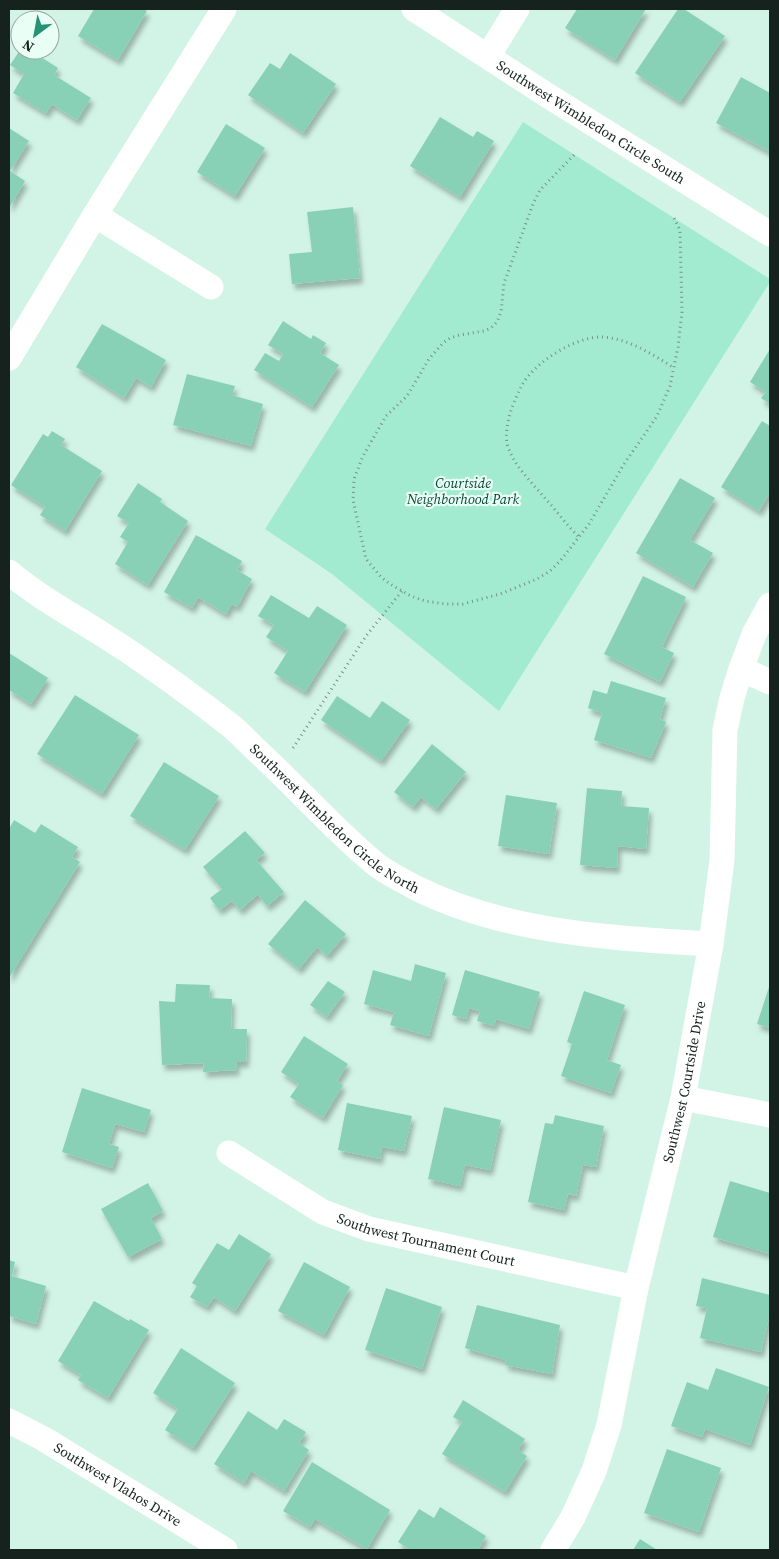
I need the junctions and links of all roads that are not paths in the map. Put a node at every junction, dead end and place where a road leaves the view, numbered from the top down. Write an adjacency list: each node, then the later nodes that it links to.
1 (224, 9): 5 (street)
2 (414, 9): 4 (street, Southwest Wimbledon Circle South)
3 (517, 9): 4 (street)
4 (488, 56): 6 (street, Southwest Wimbledon Circle South)
5 (95, 216): 7 (street); 8 (street)
6 (770, 234)
7 (211, 287)
8 (9, 358)
9 (9, 572): 13 (street, Southwest Wimbledon Circle North)
10 (770, 605): 11 (street, Southwest Courtside Drive)
11 (741, 669): 12 (street); 13 (street, Southwest Courtside Drive)
12 (770, 682)
13 (711, 944): 14 (street, Southwest Courtside Drive)
14 (682, 1098): 15 (street); 17 (street, Southwest Courtside Drive)
15 (770, 1115)
16 (230, 1153): 17 (street, Southwest Tournament Court)
17 (636, 1288): 20 (street, Southwest Courtside Drive)
18 (9, 1422): 19 (street, Southwest Vlahos Drive)
19 (225, 1550)
20 (552, 1550)

